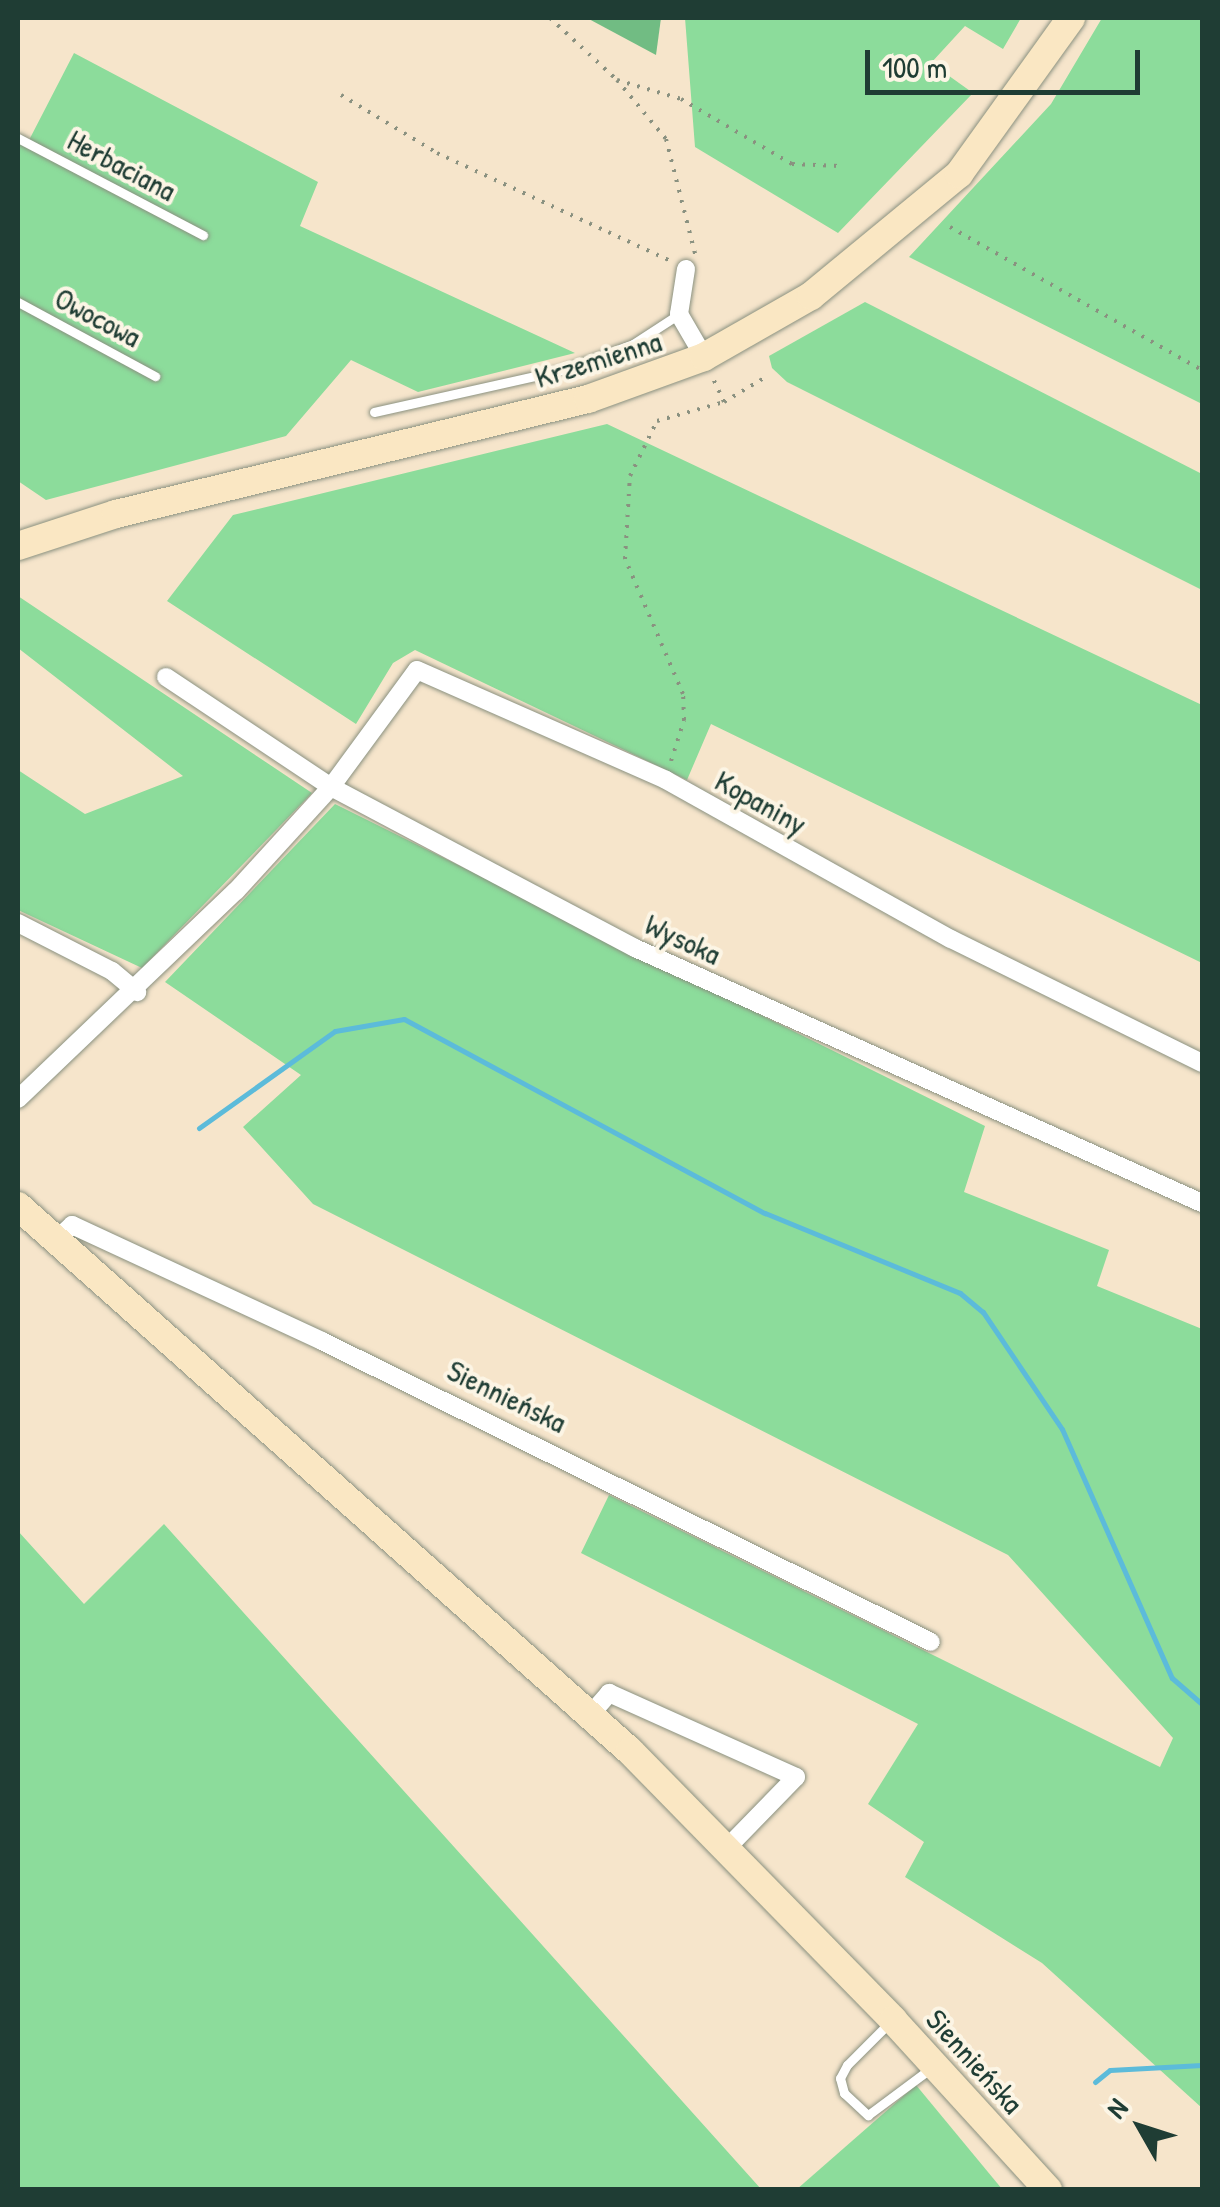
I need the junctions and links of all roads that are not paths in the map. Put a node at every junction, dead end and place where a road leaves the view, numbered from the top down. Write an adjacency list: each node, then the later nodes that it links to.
1 (1071, 18): 7 (main road, Krzemienna)
2 (18, 138): 3 (lane, Herbaciana)
3 (203, 235)
4 (686, 269): 6 (street)
5 (18, 302): 8 (lane, Owocowa)
6 (679, 314): 7 (street); 9 (lane)
7 (704, 358): 10 (main road, Krzemienna)
8 (155, 376)
9 (374, 412)
10 (18, 546)
11 (166, 677): 12 (street, Wysoka)
12 (331, 787): 14 (street); 15 (street, Kopaniny); 17 (street, Wysoka)
13 (18, 924): 14 (street)
14 (137, 992): 16 (street)
15 (1202, 1063)
16 (18, 1099)
17 (1202, 1203)
18 (18, 1206): 19 (main road, Siennieńska)
19 (56, 1240): 20 (street, Siennieńska); 21 (main road, Siennieńska)
20 (931, 1642)
21 (590, 1714): 22 (main road, Siennieńska); 22 (street)
22 (728, 1847): 23 (main road, Siennieńska)
23 (893, 2020): 24 (main road, Siennieńska); 24 (lane)
24 (935, 2064): 25 (main road, Siennieńska)
25 (1048, 2190)

